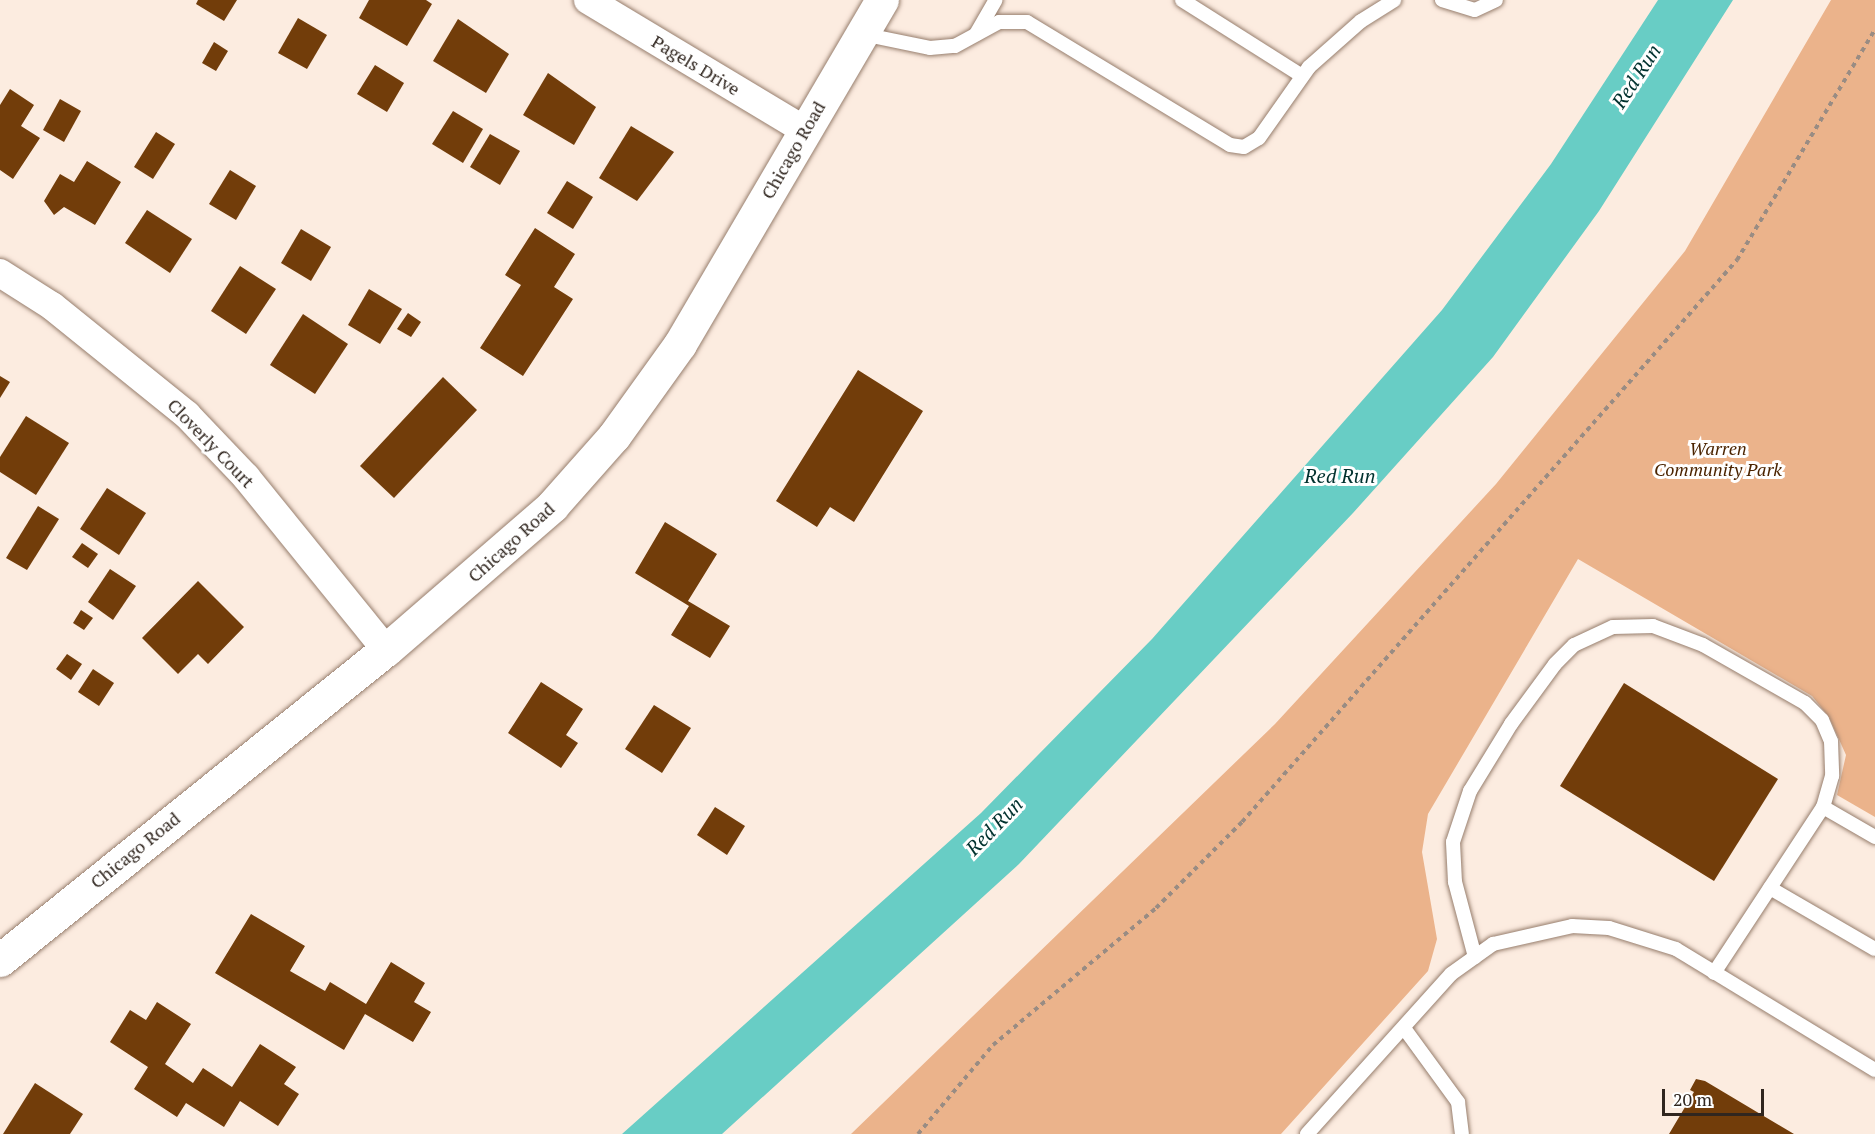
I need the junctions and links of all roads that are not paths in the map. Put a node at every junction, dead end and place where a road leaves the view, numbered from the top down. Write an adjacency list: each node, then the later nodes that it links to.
1 (588, 0): 11 (street, Pagels Drive)
2 (882, 0): 9 (street, Chicago Road)
3 (996, 0): 8 (lane)
4 (1182, 0): 10 (lane)
5 (1394, 0): 10 (lane)
6 (1442, 0): 7 (lane)
7 (1496, 0)
8 (976, 33): 9 (lane); 10 (lane)
9 (862, 34): 11 (street, Chicago Road)
10 (1302, 76)
11 (804, 130): 13 (street, Chicago Road)
12 (0, 273): 13 (street, Cloverly Court)
13 (386, 650): 19 (street, Chicago Road)
14 (1823, 807): 15 (lane); 16 (lane); 18 (lane)
15 (1875, 837)
16 (1770, 888): 17 (lane); 20 (lane)
17 (1875, 950)
18 (1475, 957): 20 (lane); 21 (lane)
19 (0, 960)
20 (1714, 973): 22 (lane)
21 (1404, 1028): 23 (lane); 24 (lane)
22 (1875, 1070)
23 (1307, 1134)
24 (1462, 1134)

